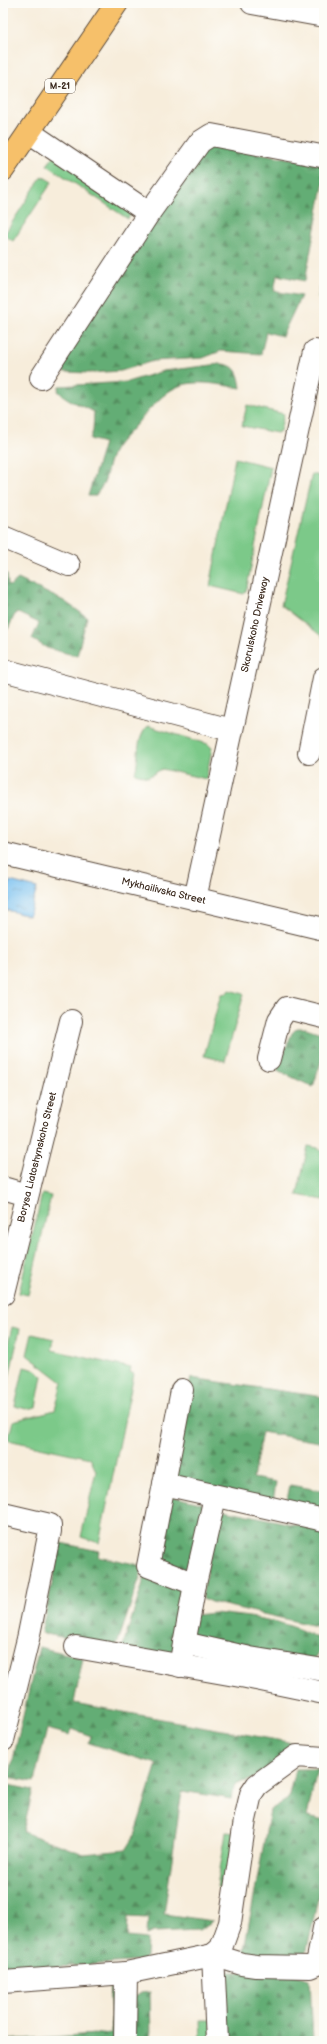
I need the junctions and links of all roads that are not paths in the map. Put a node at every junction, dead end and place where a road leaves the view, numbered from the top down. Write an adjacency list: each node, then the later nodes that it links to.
1 (100, 3): 6 (highway, М-21)
2 (117, 3): 5 (highway, М-21)
3 (252, 3): 4 (street)
4 (324, 16)
5 (29, 132): 8 (highway, М-21); 9 (street)
6 (3, 146)
7 (321, 156): 9 (street)
8 (3, 170)
9 (149, 213): 11 (street)
10 (320, 352): 16 (street, Skorulskoho Driveway)
11 (41, 378)
12 (3, 537): 13 (street)
13 (69, 565)
14 (3, 670): 16 (street)
15 (324, 678): 17 (street)
16 (231, 730): 19 (street, Skorulskoho Driveway)
17 (309, 753)
18 (3, 853): 19 (street, Mykhailivska Street)
19 (195, 899): 20 (street, Mykhailivska Street)
20 (324, 929)
21 (324, 1017): 23 (street)
22 (71, 1021): 25 (street, Borysa Liatoshynskoho Street)
23 (269, 1059)
24 (3, 1188): 25 (street)
25 (27, 1195): 26 (street, Borysa Liatoshynskoho Street)
26 (3, 1294)
27 (182, 1390): 28 (street)
28 (164, 1484): 29 (street); 32 (street)
29 (215, 1497): 31 (street); 32 (street)
30 (3, 1514): 38 (street)
31 (324, 1520)
32 (195, 1584): 33 (street)
33 (184, 1643): 35 (street); 36 (street)
34 (76, 1647): 35 (street)
35 (180, 1666): 37 (street)
36 (324, 1670)
37 (324, 1693)
38 (3, 1740)
39 (324, 1758): 41 (street)
40 (324, 1928): 42 (street)
41 (214, 1955): 42 (street); 43 (street); 46 (street)
42 (321, 1964)
43 (126, 1973): 44 (street); 45 (street)
44 (3, 1982)
45 (125, 2041)
46 (217, 2041)

